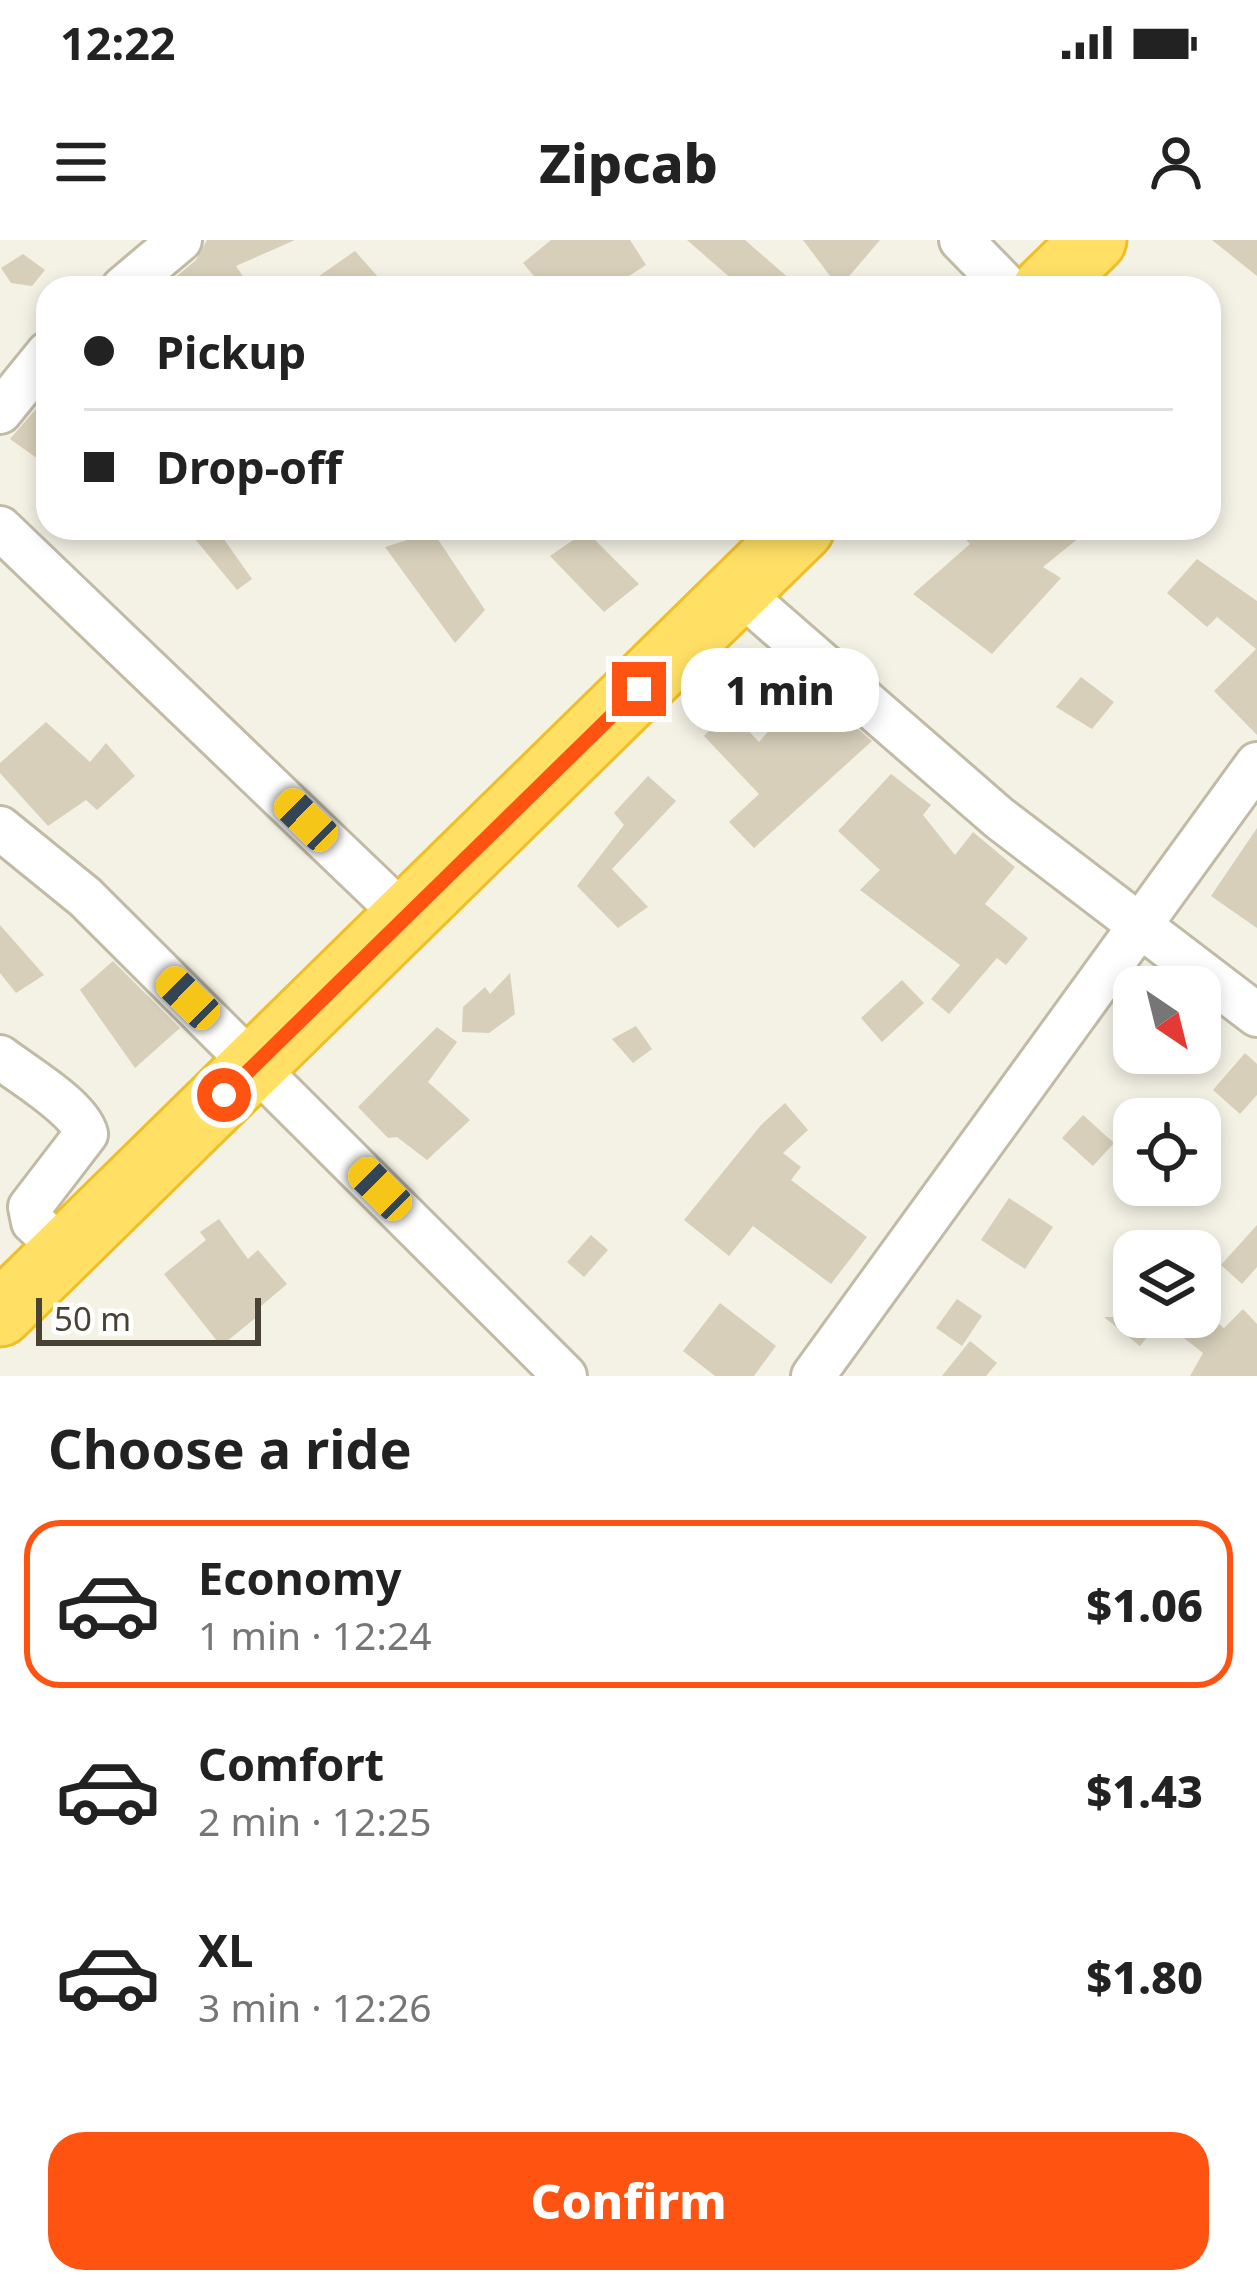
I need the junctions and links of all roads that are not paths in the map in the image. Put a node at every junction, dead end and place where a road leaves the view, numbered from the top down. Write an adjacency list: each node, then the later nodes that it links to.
1 (180, 240): 4 (street)
2 (961, 240): 5 (street)
3 (1094, 240): 6 (highway)
4 (137, 276)
5 (996, 276)
6 (1057, 276)
7 (36, 368): 8 (street)
8 (0, 412)
9 (0, 528): 14 (street)
10 (790, 540): 11 (highway)
11 (738, 591): 14 (highway); 15 (street)
12 (1257, 764): 15 (street)
13 (0, 828): 18 (street)
14 (407, 918): 18 (highway)
15 (1139, 928): 16 (street); 22 (street)
16 (1257, 1015)
17 (0, 1057): 19 (street)
18 (256, 1064): 19 (highway); 21 (street)
19 (62, 1250): 20 (highway)
20 (0, 1314)
21 (566, 1376)
22 (813, 1376)

